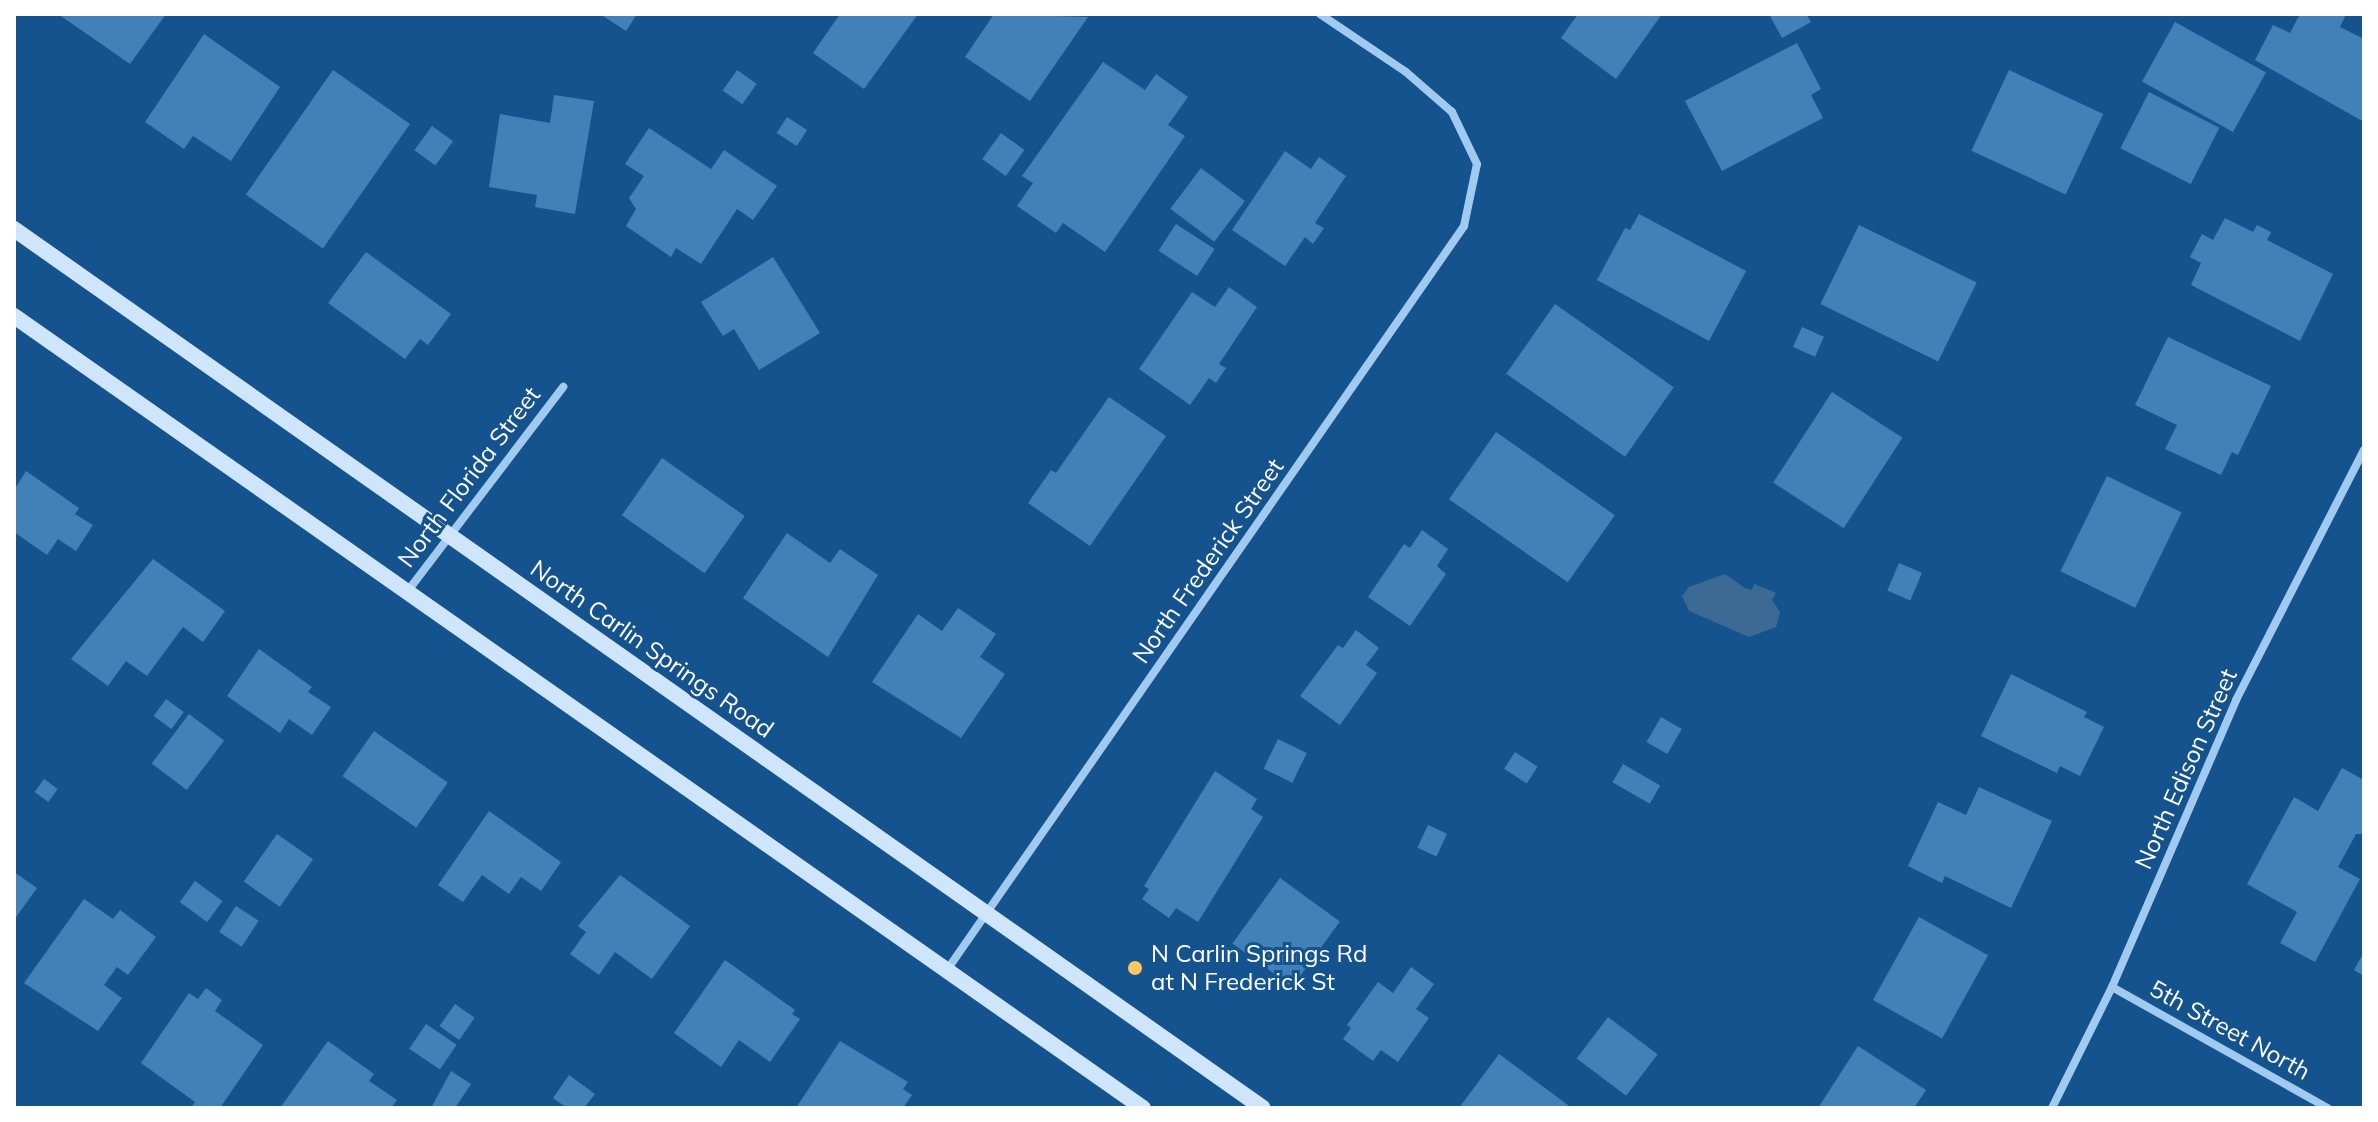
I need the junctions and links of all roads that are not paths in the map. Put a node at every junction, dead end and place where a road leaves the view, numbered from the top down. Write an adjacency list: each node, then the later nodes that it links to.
1 (1320, 14): 8 (street, North Frederick Street)
2 (14, 229): 6 (main road, North Carlin Springs Road)
3 (14, 316): 7 (main road)
4 (563, 387): 6 (street, North Florida Street)
5 (2364, 450): 10 (street, North Edison Street)
6 (447, 536): 7 (street, North Florida Street); 8 (main road, North Carlin Springs Road)
7 (407, 592): 9 (main road)
8 (989, 913): 9 (street, North Frederick Street); 12 (main road, North Carlin Springs Road)
9 (947, 970): 11 (main road)
10 (2112, 987): 13 (street, North Edison Street); 14 (street, 5th Street North)
11 (1143, 1108)
12 (1263, 1108)
13 (2052, 1108)
14 (2328, 1108)

